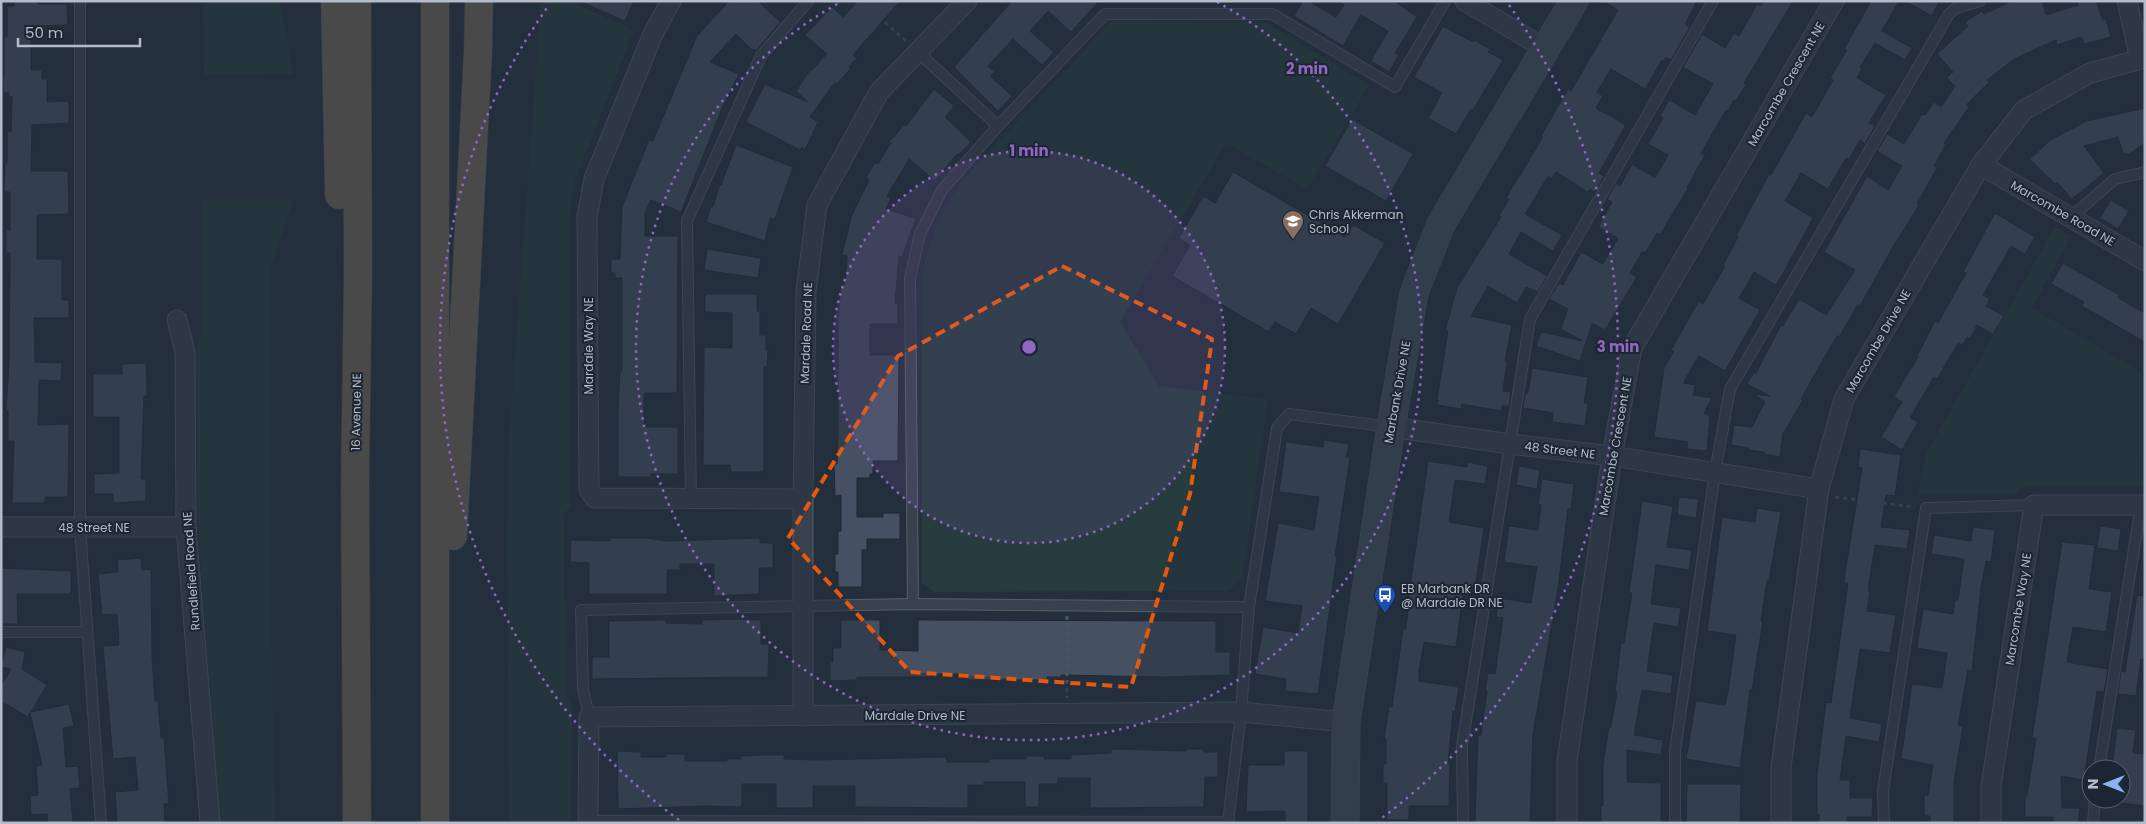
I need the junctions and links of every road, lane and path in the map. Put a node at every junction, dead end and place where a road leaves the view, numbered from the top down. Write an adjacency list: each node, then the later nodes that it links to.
1 (80, 1): 38 (lane)
2 (335, 1): 30 (highway)
3 (357, 1): 30 (highway, 16 Avenue NE)
4 (435, 1): 46 (highway)
5 (479, 1): 46 (highway)
6 (671, 1): 32 (street, Mardale Way NE)
7 (808, 1): 32 (lane)
8 (861, 1): 18 (path)
9 (967, 1): 18 (street, Mardale Road NE)
10 (1445, 1): 20 (lane)
11 (1465, 1): 17 (street)
12 (1574, 1): 17 (street, Marbank Drive NE)
13 (1713, 1): 27 (lane)
14 (1834, 1): 28 (street, Marcombe Crescent NE)
15 (1980, 1): 29 (lane)
16 (2126, 1): 19 (street)
17 (1546, 49): 26 (street, Marbank Drive NE)
18 (919, 53): 20 (lane); 33 (street, Mardale Road NE)
19 (2142, 58): 21 (street, Marcombe Drive NE)
20 (998, 126): 40 (lane)
21 (1981, 165): 23 (street, Marcombe Road NE); 31 (street, Marcombe Drive NE)
22 (2145, 172): 23 (lane)
23 (2071, 217): 24 (street, Marcombe Road NE)
24 (2145, 261)
25 (177, 320): 39 (street, Rundlefield Road NE)
26 (1391, 427): 27 (street, 48 Street NE); 43 (lane); 51 (street, Marbank Drive NE)
27 (1510, 444): 28 (street, 48 Street NE); 61 (lane)
28 (1612, 456): 29 (street, 48 Street NE); 62 (street, Marcombe Crescent NE)
29 (1715, 472): 31 (street, 48 Street NE); 63 (lane)
30 (355, 480): 58 (highway, 16 Avenue NE)
31 (1818, 489): 36 (path); 64 (street, Marcombe Drive NE)
32 (691, 499): 33 (street, Mardale Way NE)
33 (803, 499): 42 (street, Mardale Road NE)
34 (2034, 505): 35 (street); 36 (lane); 66 (street, Marcombe Way NE)
35 (2143, 505): 52 (lane)
36 (1926, 508): 65 (lane)
37 (1, 527): 38 (street, 48 Street NE)
38 (80, 527): 39 (street, 48 Street NE); 45 (lane)
39 (186, 527): 57 (street, Rundlefield Road NE)
40 (913, 604): 41 (lane); 42 (lane)
41 (1067, 605): 43 (lane); 47 (path)
42 (803, 606): 49 (street, Mardale Road NE); 50 (lane)
43 (1249, 607): 48 (lane)
44 (1, 632): 45 (lane)
45 (86, 632): 56 (lane)
46 (434, 686): 59 (highway)
47 (1067, 698)
48 (1241, 712): 49 (street, Mardale Drive NE); 51 (street, Mardale Drive NE); 55 (lane)
49 (803, 716): 50 (street, Mardale Drive NE)
50 (588, 717): 54 (street)
51 (1346, 722): 60 (street, Marbank Drive NE)
52 (2101, 759)
53 (2094, 809): 67 (lane)
54 (588, 822): 55 (lane)
55 (1228, 822)
56 (101, 823)
57 (210, 823)
58 (357, 823)
59 (435, 823)
60 (1345, 823)
61 (1463, 823)
62 (1567, 823)
63 (1675, 823)
64 (1781, 823)
65 (1884, 823)
66 (1991, 823)
67 (2093, 823)

